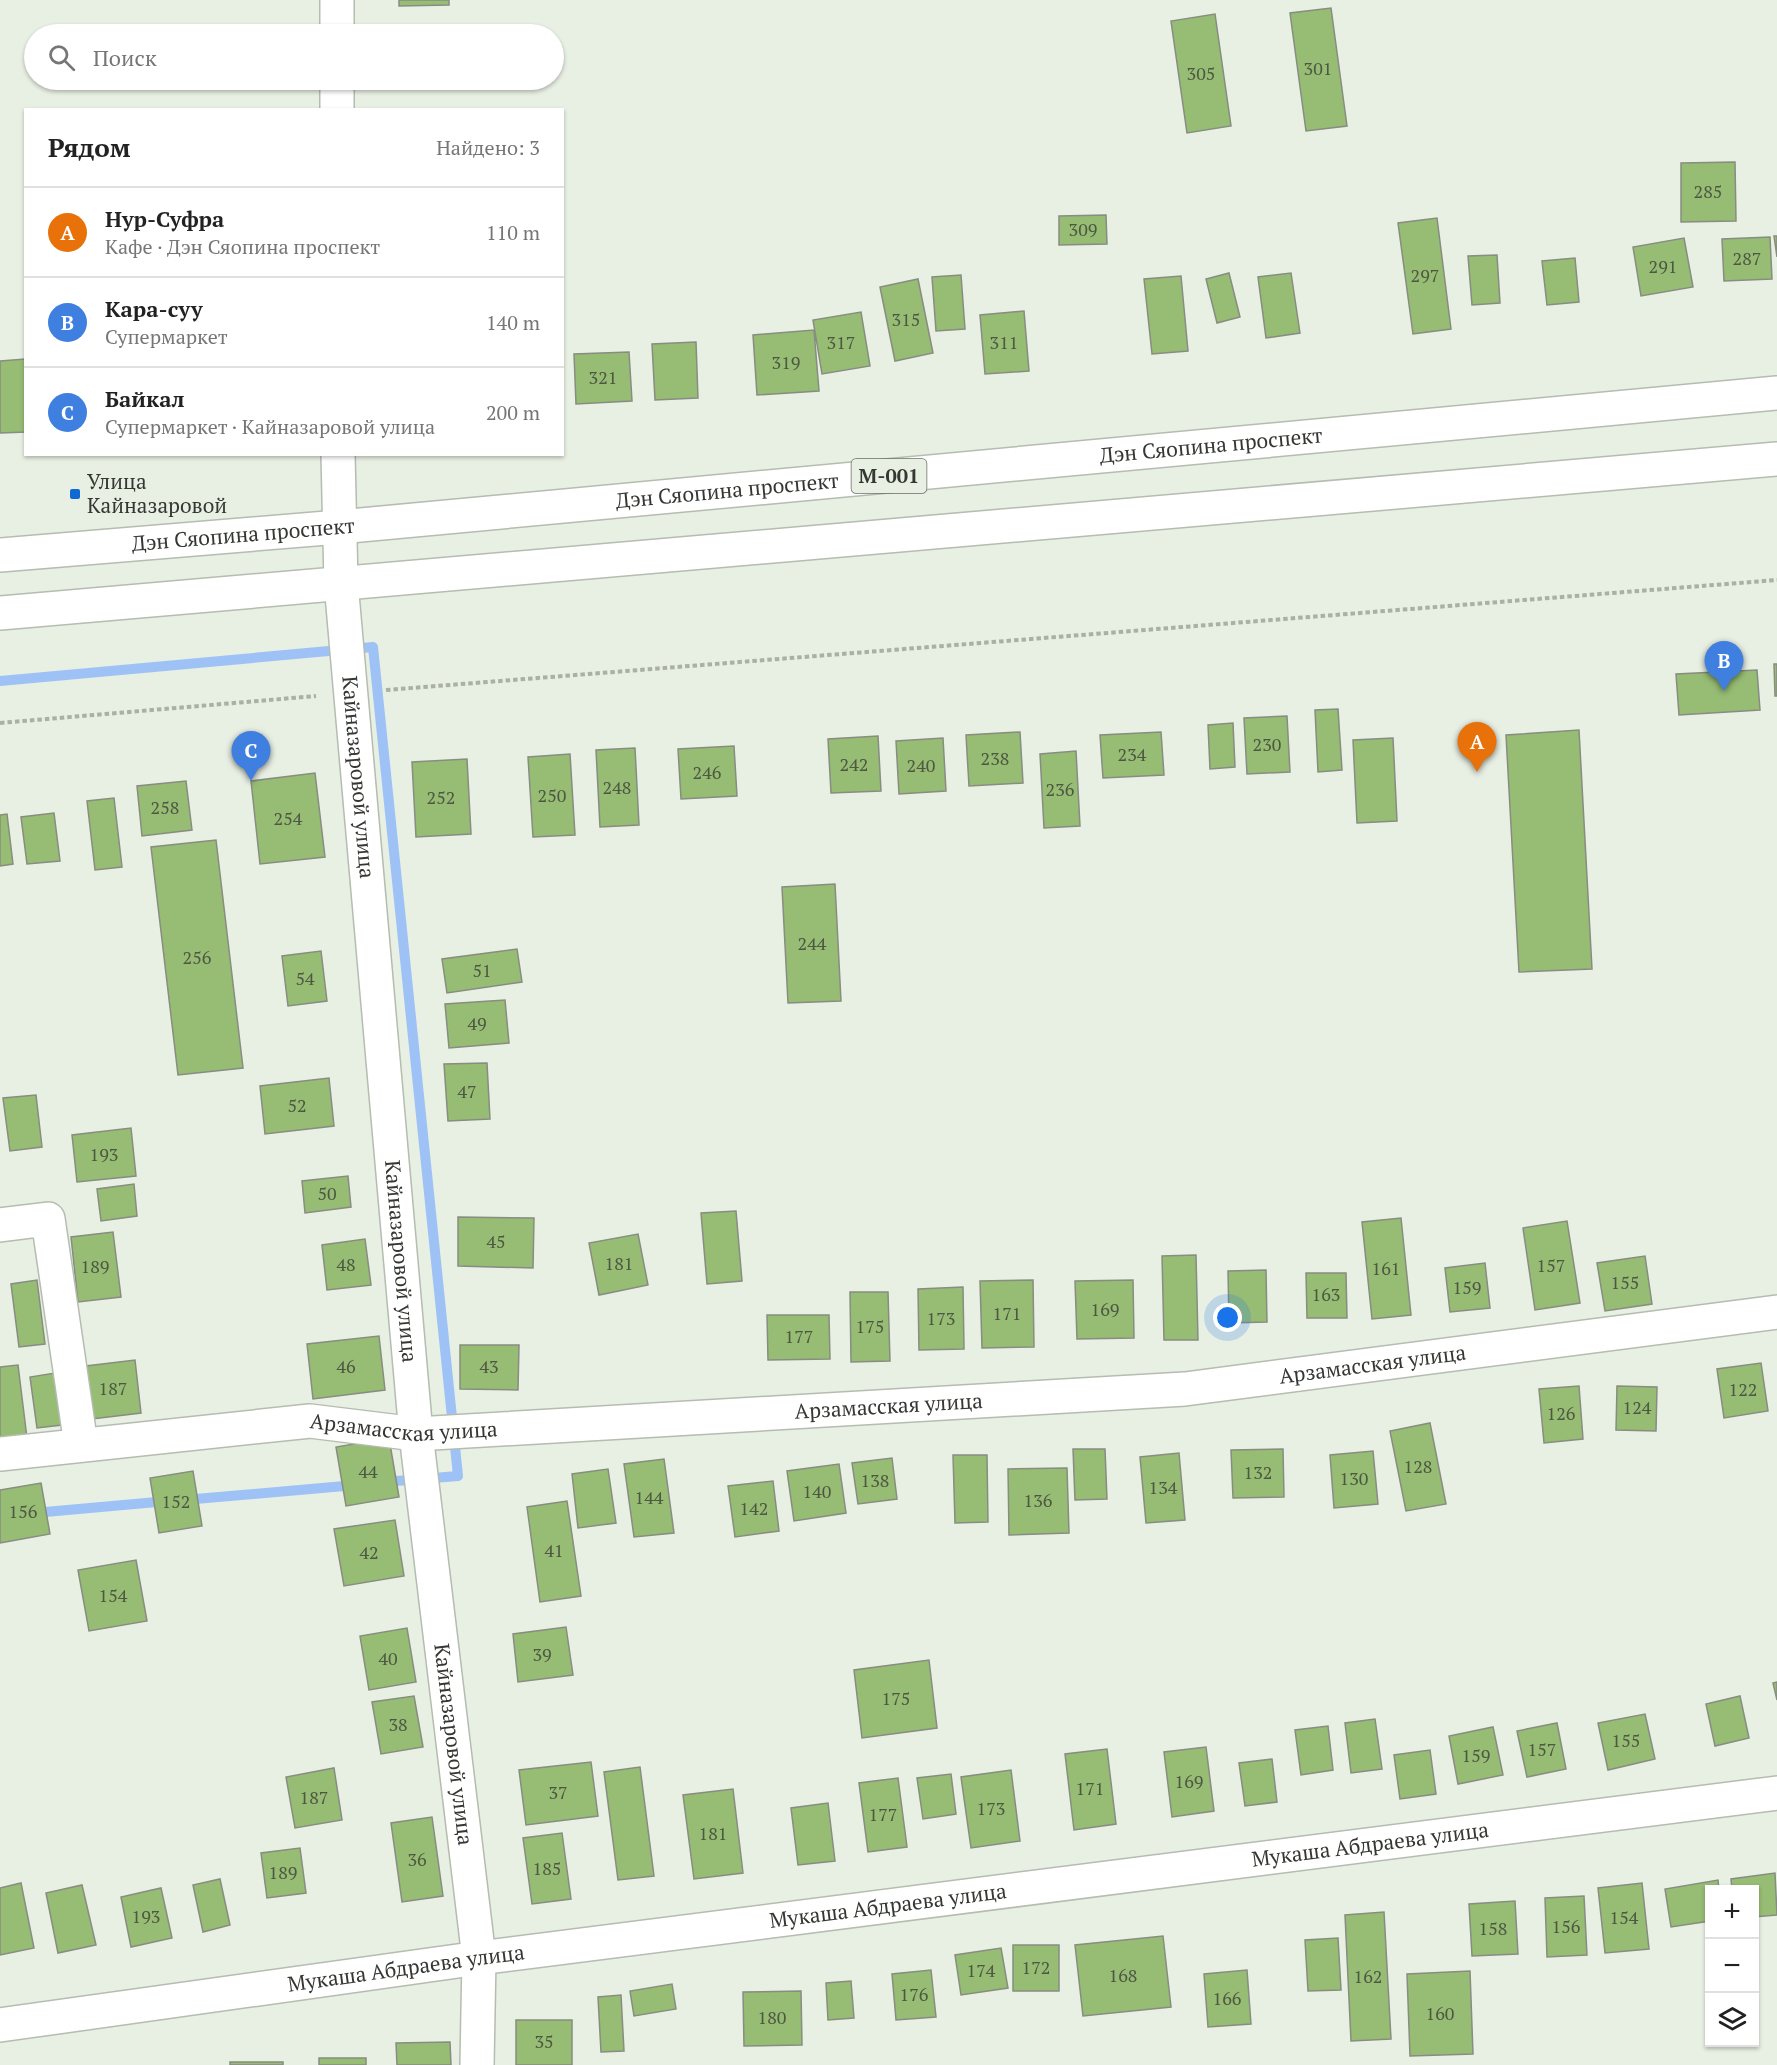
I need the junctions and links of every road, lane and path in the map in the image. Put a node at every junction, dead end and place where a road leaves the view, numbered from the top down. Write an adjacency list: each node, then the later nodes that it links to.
1 (337, 0): 2 (street)
2 (337, 24)
3 (337, 90): 4 (street)
4 (337, 108)
5 (1777, 393): 8 (street, Дэн Сяопина проспект / M-001)
6 (338, 456): 8 (street, Кайназаровой улица)
7 (1777, 459): 11 (street)
8 (339, 527): 9 (street, Дэн Сяопина проспект / M-001); 11 (street, Кайназаровой улица)
9 (0, 555)
10 (1777, 580): 13 (path)
11 (341, 583): 12 (street); 13 (street, Кайназаровой улица)
12 (0, 613)
13 (351, 693): 14 (path); 17 (street, Кайназаровой улица)
14 (0, 723)
15 (0, 1224): 18 (street)
16 (1777, 1312): 17 (street, Арзамасская улица)
17 (416, 1434): 18 (street, Арзамасская улица); 21 (street, Кайназаровой улица)
18 (81, 1445): 19 (street, Арзамасская улица)
19 (0, 1454)
20 (1777, 1793): 21 (street, Мукаша Абдраева улица)
21 (479, 1958): 22 (street, Мукаша Абдраева улица); 23 (street, Кайназаровой улица)
22 (0, 2025)
23 (477, 2065)

